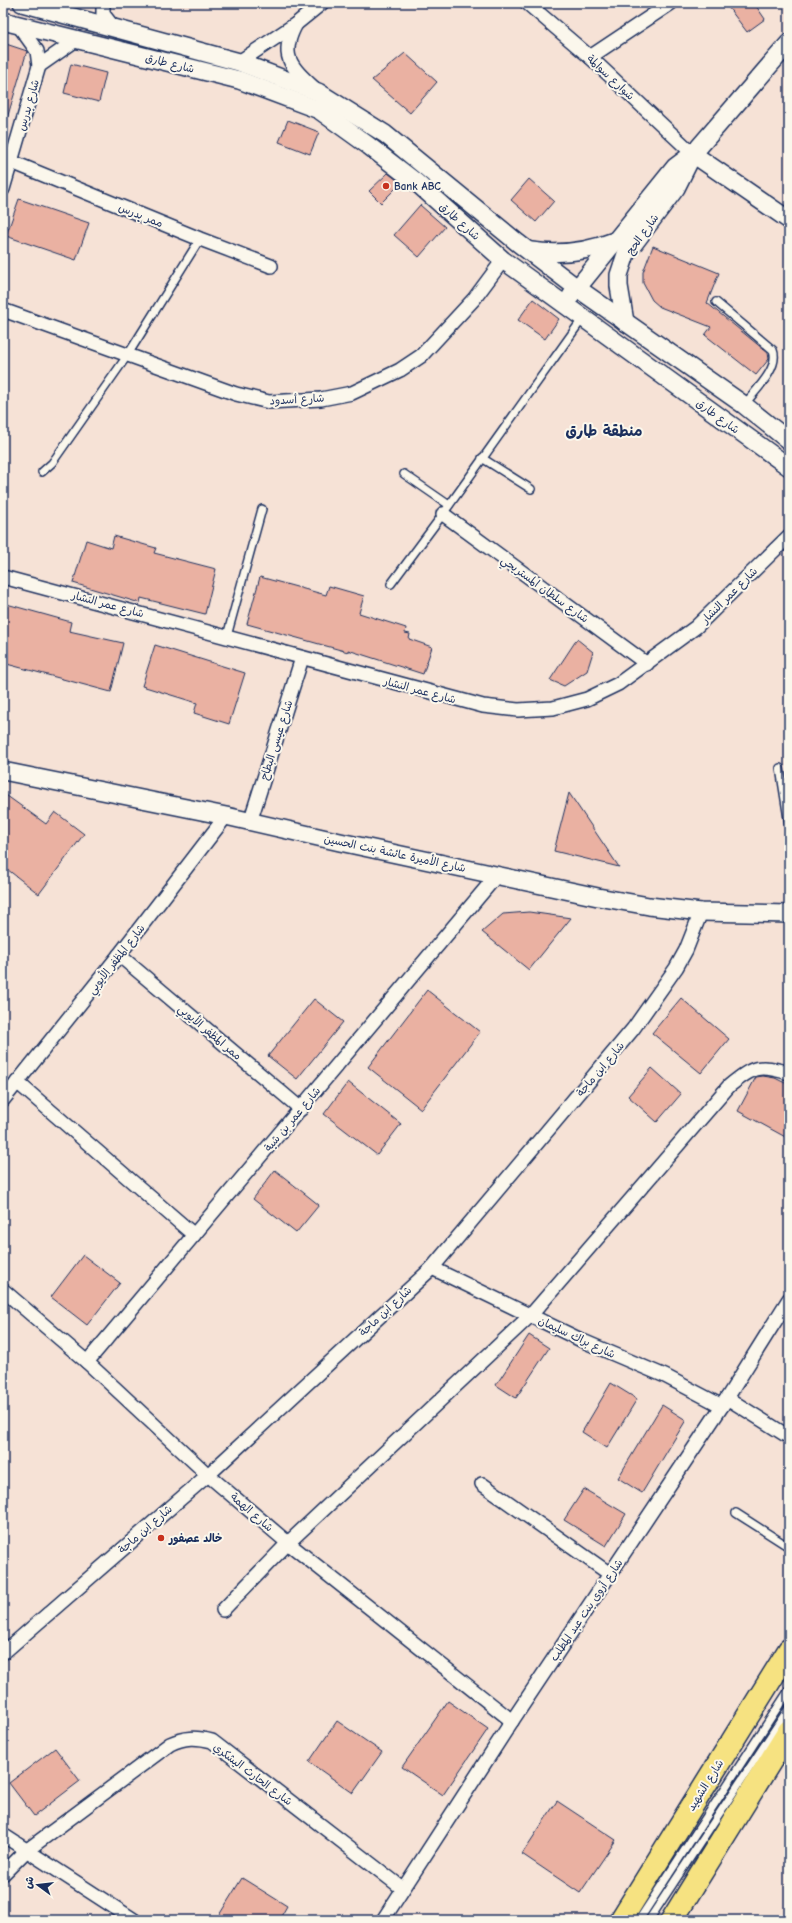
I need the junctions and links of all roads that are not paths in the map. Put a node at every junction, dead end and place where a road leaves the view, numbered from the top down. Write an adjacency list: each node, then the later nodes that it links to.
1 (103, 3): 8 (street)
2 (322, 3): 7 (street)
3 (527, 3): 11 (street, شوارع سوالمة)
4 (671, 3): 11 (street)
5 (29, 4): 8 (street, شارع طارق)
6 (11, 23): 9 (street, شارع طارق); 13 (street, شارع بدرس)
7 (296, 24): 12 (street); 14 (street)
8 (114, 28): 12 (street, شارع طارق)
9 (76, 40): 13 (street, شارع بدرس); 22 (street, شارع طارق)
10 (789, 44): 15 (street, شارع الحج)
11 (590, 57): 15 (street, شوارع سوالمة)
12 (239, 62): 14 (street, شارع طارق)
13 (39, 66): 16 (street, شارع بدرس)
14 (318, 92): 21 (street, شارع طارق)
15 (693, 154): 18 (street); 20 (street, شارع الحج); 29 (street, شارع الحج)
16 (12, 162): 17 (street, شارع بدرس); 19 (street, ممر بدرس)
17 (3, 189)
18 (789, 220)
19 (200, 239): 23 (street, ممر بدرس); 30 (lane)
20 (614, 241): 21 (street); 24 (street, شارع الحج)
21 (531, 251): 24 (street, شارع طارق)
22 (503, 260): 26 (street, شارع طارق); 30 (street, شارع أسدود)
23 (271, 266)
24 (577, 288): 26 (street, شارع الحج); 29 (street, شارع طارق)
25 (716, 302): 31 (lane)
26 (564, 304): 28 (street, شارع طارق)
27 (3, 310): 30 (street, شارع أسدود)
28 (583, 318): 33 (lane); 34 (street, شارع طارق)
29 (625, 322): 31 (street, شارع طارق)
30 (127, 356): 35 (lane)
31 (744, 405): 32 (street, شارع طارق)
32 (789, 441)
33 (482, 458): 37 (lane); 39 (lane)
34 (789, 467)
35 (42, 472)
36 (404, 474): 39 (lane)
37 (530, 489)
38 (262, 509): 43 (lane)
39 (446, 509): 42 (lane); 45 (street, شارع سلطان المستريحي)
40 (789, 536): 45 (street, شارع عمر النشار)
41 (3, 577): 43 (street, شارع عمر النشار)
42 (391, 584)
43 (227, 636): 44 (street, شارع عمر النشار)
44 (302, 658): 45 (street, شارع عمر النشار); 49 (street, شارع عيسى البطاح)
45 (647, 664)
46 (780, 768): 50 (lane)
47 (3, 771): 48 (street, شارع الأميرة عائشة بنت الحسين)
48 (226, 816): 49 (street, شارع الأميرة عائشة بنت الحسين); 54 (street, شارع المظفر الأيوبي)
49 (250, 822): 51 (street, شارع الأميرة عائشة بنت الحسين)
50 (789, 825)
51 (497, 875): 52 (street, شارع الأميرة عائشة بنت الحسين); 58 (street, شارع عمر بن شبة)
52 (701, 912): 53 (street, شارع الأميرة عائشة بنت الحسين); 60 (street, شارع ابن ماجة)
53 (789, 914)
54 (119, 955): 56 (street, شارع المظفر الأيوبي); 58 (street, ممر المظفر الأيوبي)
55 (789, 1072): 63 (street)
56 (17, 1082): 57 (street, شارع المظفر الأيوبي); 59 (street)
57 (3, 1100)
58 (301, 1109): 59 (street, شارع عمر بن شبة)
59 (194, 1235): 64 (street, شارع عمر بن شبة)
60 (432, 1268): 63 (street, شارع براك سليمان); 67 (street, شارع ابن ماجة)
61 (3, 1290): 64 (street, شارع الهمة)
62 (789, 1299): 65 (street, شارع أروى بنت عبد المطلب)
63 (531, 1315): 65 (street, شارع براك سليمان); 70 (street)
64 (87, 1362): 67 (street, شارع الهمة)
65 (724, 1402): 66 (street, شارع براك سليمان); 72 (street, شارع أروى بنت عبد المطلب)
66 (789, 1437)
67 (208, 1475): 70 (street, شارع الهمة); 75 (street, شارع ابن ماجة)
68 (482, 1484): 72 (street)
69 (736, 1513): 71 (lane)
70 (288, 1543): 73 (street); 78 (street, شارع الهمة)
71 (789, 1547)
72 (610, 1574): 78 (street, شارع أروى بنت عبد المطلب)
73 (223, 1610)
74 (789, 1650): 86 (highway, شارع الشهيد)
75 (3, 1653)
76 (789, 1690): 87 (lane)
77 (789, 1708): 88 (lane)
78 (512, 1721): 83 (street, شارع أروى بنت عبد المطلب)
79 (789, 1731): 89 (highway)
80 (3, 1835): 81 (street)
81 (26, 1851): 82 (street, شارع الحارث اليشكري); 83 (street, شارع الحارث اليشكري); 84 (street)
82 (3, 1874)
83 (402, 1888): 85 (street, شارع أروى بنت عبد المطلب)
84 (134, 1920)
85 (383, 1920)
86 (621, 1920)
87 (639, 1920)
88 (649, 1920)
89 (672, 1920)

